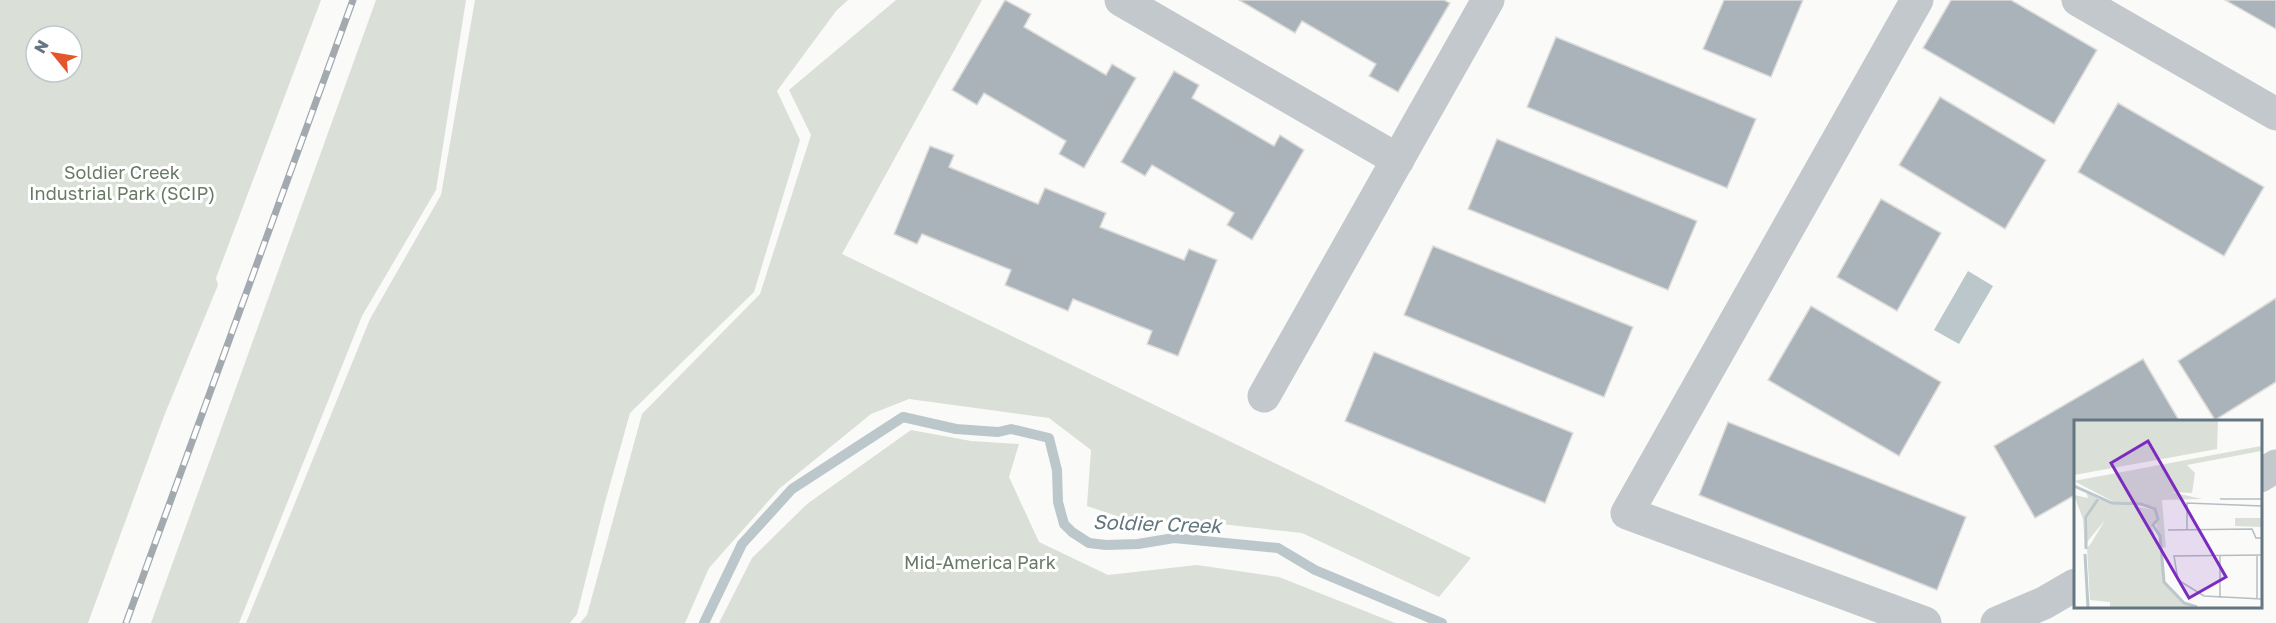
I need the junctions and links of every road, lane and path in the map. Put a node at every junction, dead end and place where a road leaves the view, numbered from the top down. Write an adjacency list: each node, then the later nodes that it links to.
1 (1121, 0): 6 (street)
2 (1488, 0): 6 (street)
3 (1917, 0): 11 (street)
4 (2078, 0): 5 (street)
5 (2276, 114)
6 (1398, 160): 7 (street)
7 (1264, 396)
8 (2276, 466): 9 (street)
9 (2261, 475)
10 (2074, 586): 12 (street)
11 (1925, 623)
12 (1996, 623)

